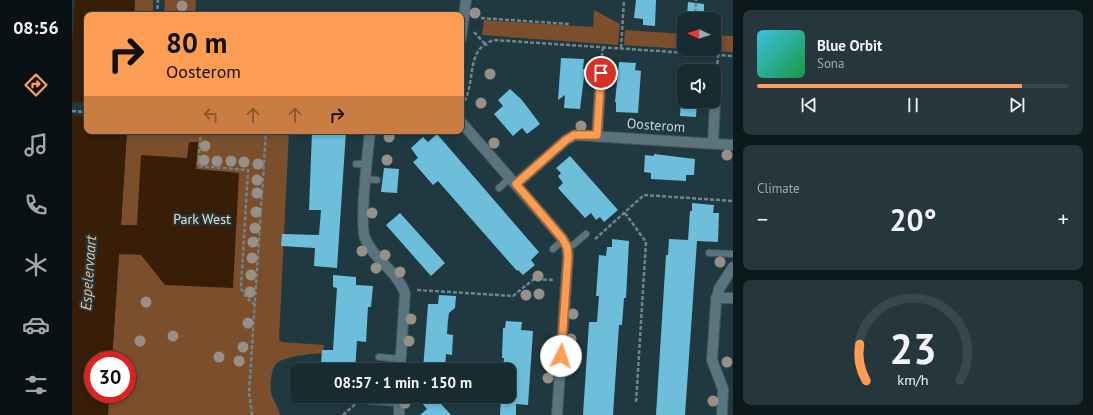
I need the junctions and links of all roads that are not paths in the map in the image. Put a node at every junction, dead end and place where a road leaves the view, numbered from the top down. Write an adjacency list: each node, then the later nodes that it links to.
1 (466, 0): 2 (street)
2 (464, 16)
3 (601, 73): 7 (street)
4 (715, 108): 8 (street)
5 (464, 125): 14 (street)
6 (370, 134): 11 (street)
7 (597, 135): 8 (street, Oosterom); 14 (street, Oosterom)
8 (713, 143): 9 (street, Oosterom)
9 (733, 144)
10 (356, 164): 11 (lane)
11 (368, 164): 12 (street)
12 (366, 179): 13 (lane); 25 (street)
13 (377, 180)
14 (513, 181): 15 (lane); 17 (street)
15 (499, 188)
16 (586, 234): 17 (lane)
17 (568, 244): 18 (lane); 29 (street)
18 (553, 248)
19 (709, 253): 20 (lane)
20 (733, 254)
21 (733, 267): 22 (street)
22 (716, 298): 23 (street); 30 (street)
23 (733, 298)
24 (379, 357): 25 (lane)
25 (401, 359): 26 (street)
26 (401, 363)
27 (398, 403): 28 (street)
28 (399, 415)
29 (557, 415)
30 (722, 415)

